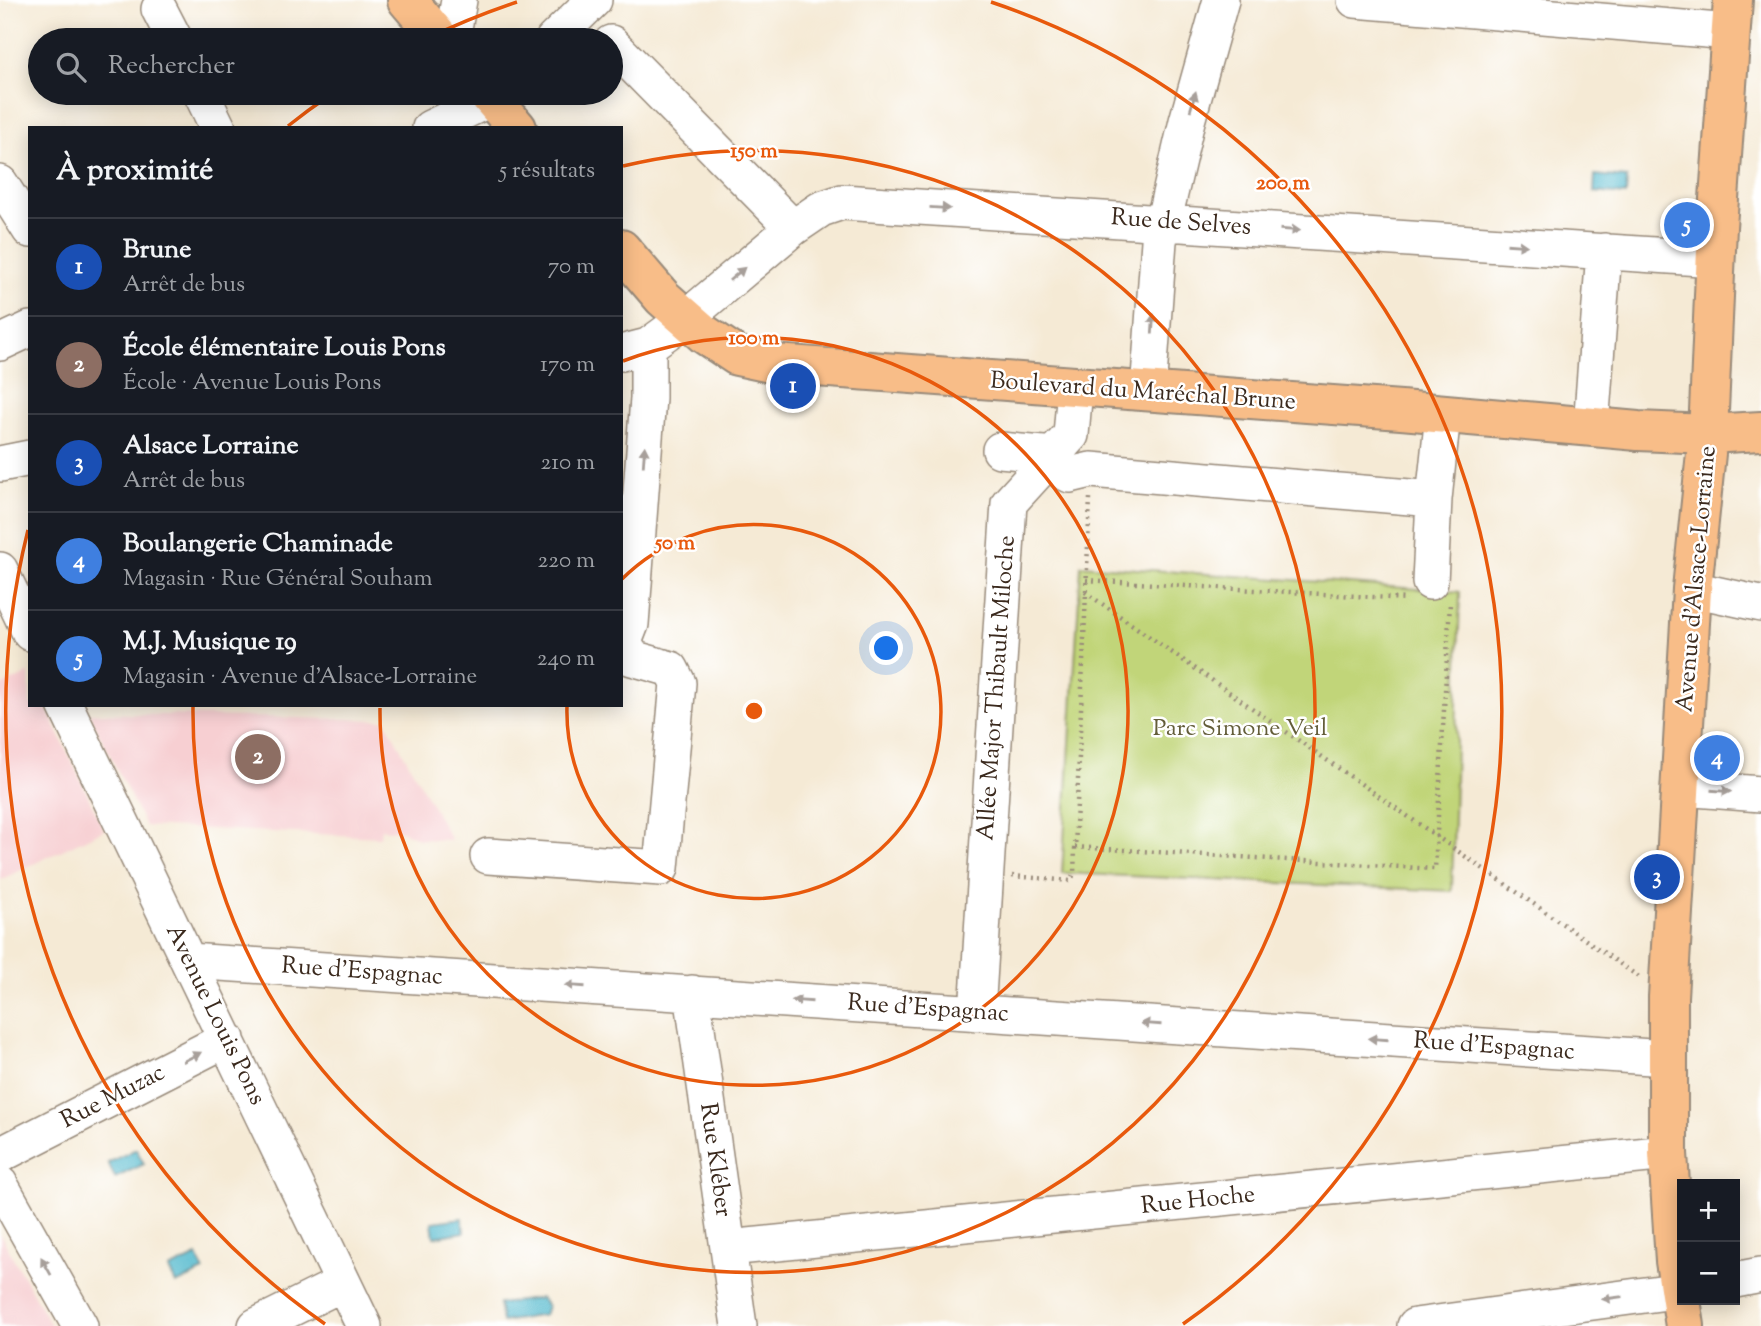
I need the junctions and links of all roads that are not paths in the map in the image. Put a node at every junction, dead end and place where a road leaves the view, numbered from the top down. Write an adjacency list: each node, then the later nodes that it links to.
1 (407, 0): 9 (main road)
2 (459, 0): 10 (street)
3 (1221, 0): 21 (street, one-way to 3)
4 (1355, 0): 7 (street)
5 (588, 6): 11 (street); 12 (street)
6 (159, 9): 8 (street)
7 (1731, 16): 26 (main road, Avenue d'Alsace-Lorraine)
8 (169, 28)
9 (431, 28)
10 (454, 28)
11 (565, 28)
12 (602, 28)
13 (623, 54): 23 (street)
14 (207, 105): 17 (street)
15 (472, 105): 18 (street)
16 (500, 105): 19 (main road)
17 (217, 126)
18 (434, 126)
19 (516, 126)
20 (0, 183): 22 (street)
21 (1163, 222): 23 (street, Rue de Selves, one-way to 21); 25 (street, Rue de Selves, one-way to 25); 32 (street, one-way to 21)
22 (28, 227)
23 (793, 228): 27 (street, Rue de Selves, one-way to 23)
24 (623, 251): 27 (main road, Boulevard du Maréchal Brune)
25 (1604, 251): 26 (street, Rue de Selves); 34 (street)
26 (1716, 259): 36 (main road, Avenue d'Alsace-Lorraine)
27 (685, 319): 30 (street, Rue de Selves); 31 (main road, Boulevard du Maréchal Brune)
28 (28, 330): 29 (street)
29 (0, 343)
30 (635, 349): 42 (street, one-way to 30)
31 (1075, 388): 32 (main road, Boulevard du Maréchal Brune); 37 (street)
32 (1148, 392): 33 (main road, Boulevard du Maréchal Brune)
33 (1443, 414): 34 (main road, Boulevard du Maréchal Brune); 41 (street)
34 (1591, 427): 36 (main road, Boulevard du Maréchal Brune)
35 (1761, 431): 36 (main road, Boulevard du Maréchal Brune)
36 (1708, 434): 44 (main road, Avenue d'Alsace-Lorraine)
37 (1063, 445): 38 (street); 41 (street); 55 (street, Allée Major Thibault Miloche)
38 (1000, 450)
39 (28, 458): 40 (street)
40 (0, 464)
41 (1434, 499): 45 (street)
42 (631, 510): 48 (street)
43 (0, 570): 47 (street)
44 (1692, 589): 46 (street); 50 (main road, Avenue d'Alsace-Lorraine)
45 (1425, 594)
46 (1761, 604)
47 (28, 628)
48 (623, 642): 52 (street)
49 (66, 707): 53 (street, Avenue Louis Pons)
50 (1681, 788): 51 (street, one-way to 51); 57 (main road, Avenue d'Alsace-Lorraine)
51 (1761, 794)
52 (488, 856)
53 (189, 961): 54 (street, Rue d'Espagnac, one-way to 53); 56 (street, Avenue Louis Pons)
54 (692, 993): 55 (street, Rue d'Espagnac, one-way to 54); 61 (street, Rue Kléber)
55 (977, 1013): 57 (street, Rue d'Espagnac, one-way to 55)
56 (227, 1039): 59 (street, Rue Muzac, one-way to 56); 65 (street, Avenue Louis Pons)
57 (1667, 1058): 58 (main road, Avenue d'Alsace-Lorraine)
58 (1668, 1153): 61 (street, Rue Hoche); 62 (main road, Avenue d'Alsace-Lorraine)
59 (0, 1154)
60 (0, 1184): 68 (street, one-way to 60)
61 (728, 1248): 71 (street, Rue Kléber)
62 (1677, 1273)
63 (1761, 1275): 64 (street)
64 (1740, 1279)
65 (343, 1283): 69 (street); 70 (street, Avenue Louis Pons)
66 (1677, 1302): 67 (street, one-way to 67)
67 (1458, 1323): 72 (street)
68 (80, 1326)
69 (256, 1326)
70 (364, 1326)
71 (739, 1326)
72 (1415, 1326)

